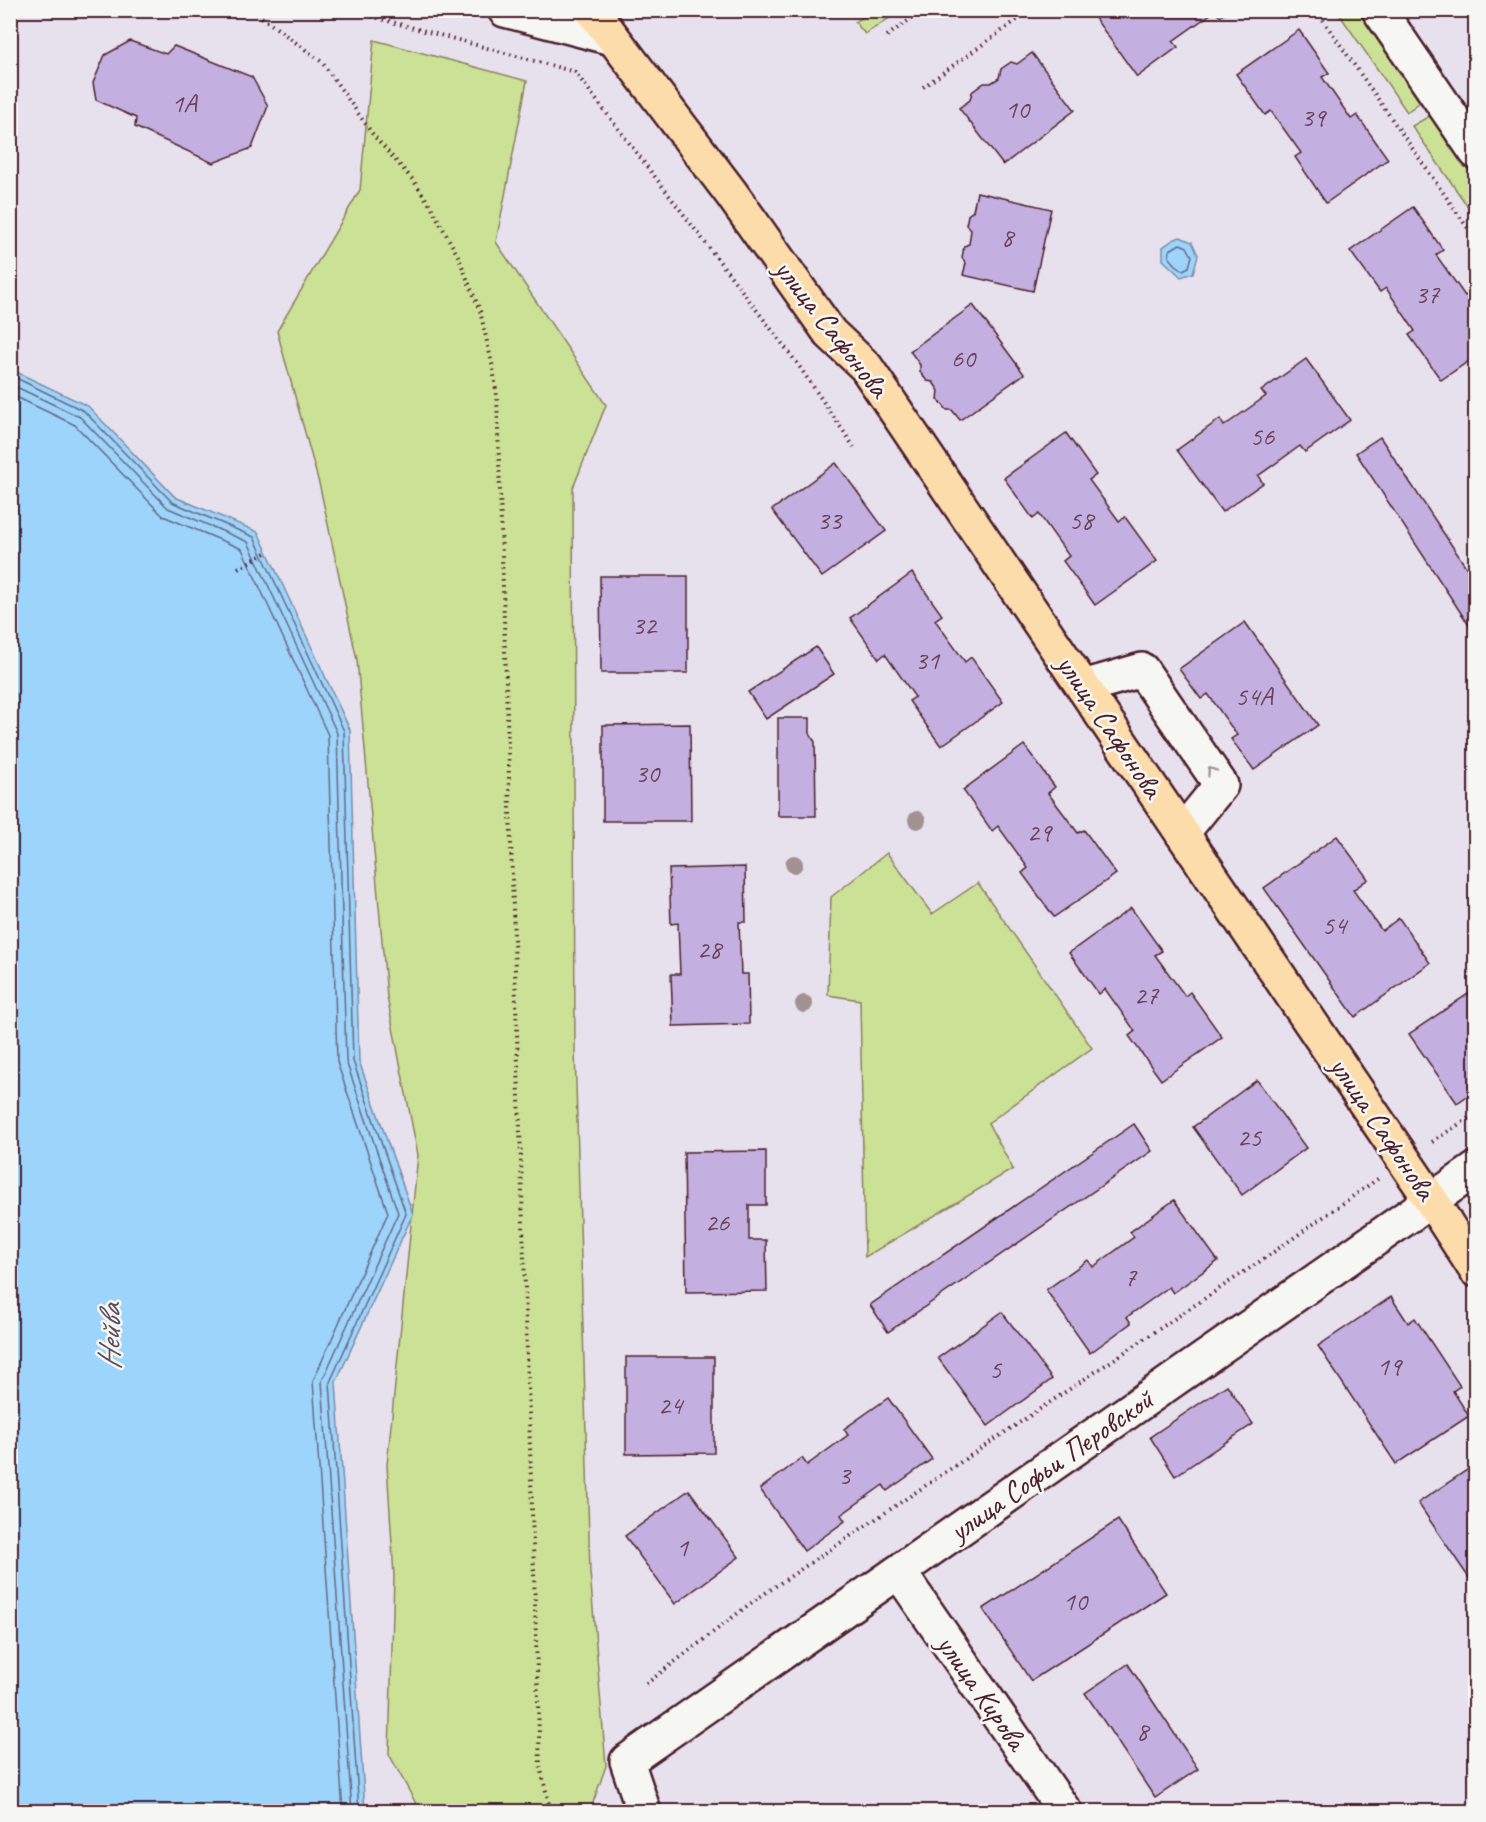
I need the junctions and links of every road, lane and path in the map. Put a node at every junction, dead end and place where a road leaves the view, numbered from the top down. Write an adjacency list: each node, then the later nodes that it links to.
1 (252, 10): 26 (path)
2 (348, 10): 14 (path)
3 (505, 10): 10 (street)
4 (592, 10): 10 (main road, улица Сафонова)
5 (923, 10): 9 (path)
6 (1031, 10): 11 (path)
7 (1316, 10): 13 (path)
8 (1379, 10): 12 (street)
9 (887, 36)
10 (612, 38): 17 (main road, улица Сафонова)
11 (923, 87)
12 (1476, 152)
13 (1476, 240)
14 (854, 447)
15 (268, 552): 16 (path)
16 (238, 568)
17 (1083, 687): 18 (main road, улица Сафонова); 18 (street, one-way to 17)
18 (1182, 833): 20 (main road, улица Сафонова)
19 (1476, 1113): 20 (path)
20 (1404, 1160): 22 (main road, улица Сафонова); 25 (path)
21 (1476, 1169): 22 (street, улица Софьи Перовской)
22 (1431, 1200): 23 (main road, улица Сафонова); 24 (street, улица Софьи Перовской)
23 (1476, 1270)
24 (899, 1572): 27 (street, улица Софьи Перовской); 28 (street, улица Кирова)
25 (646, 1684)
26 (551, 1812)
27 (644, 1812)
28 (1065, 1812)

